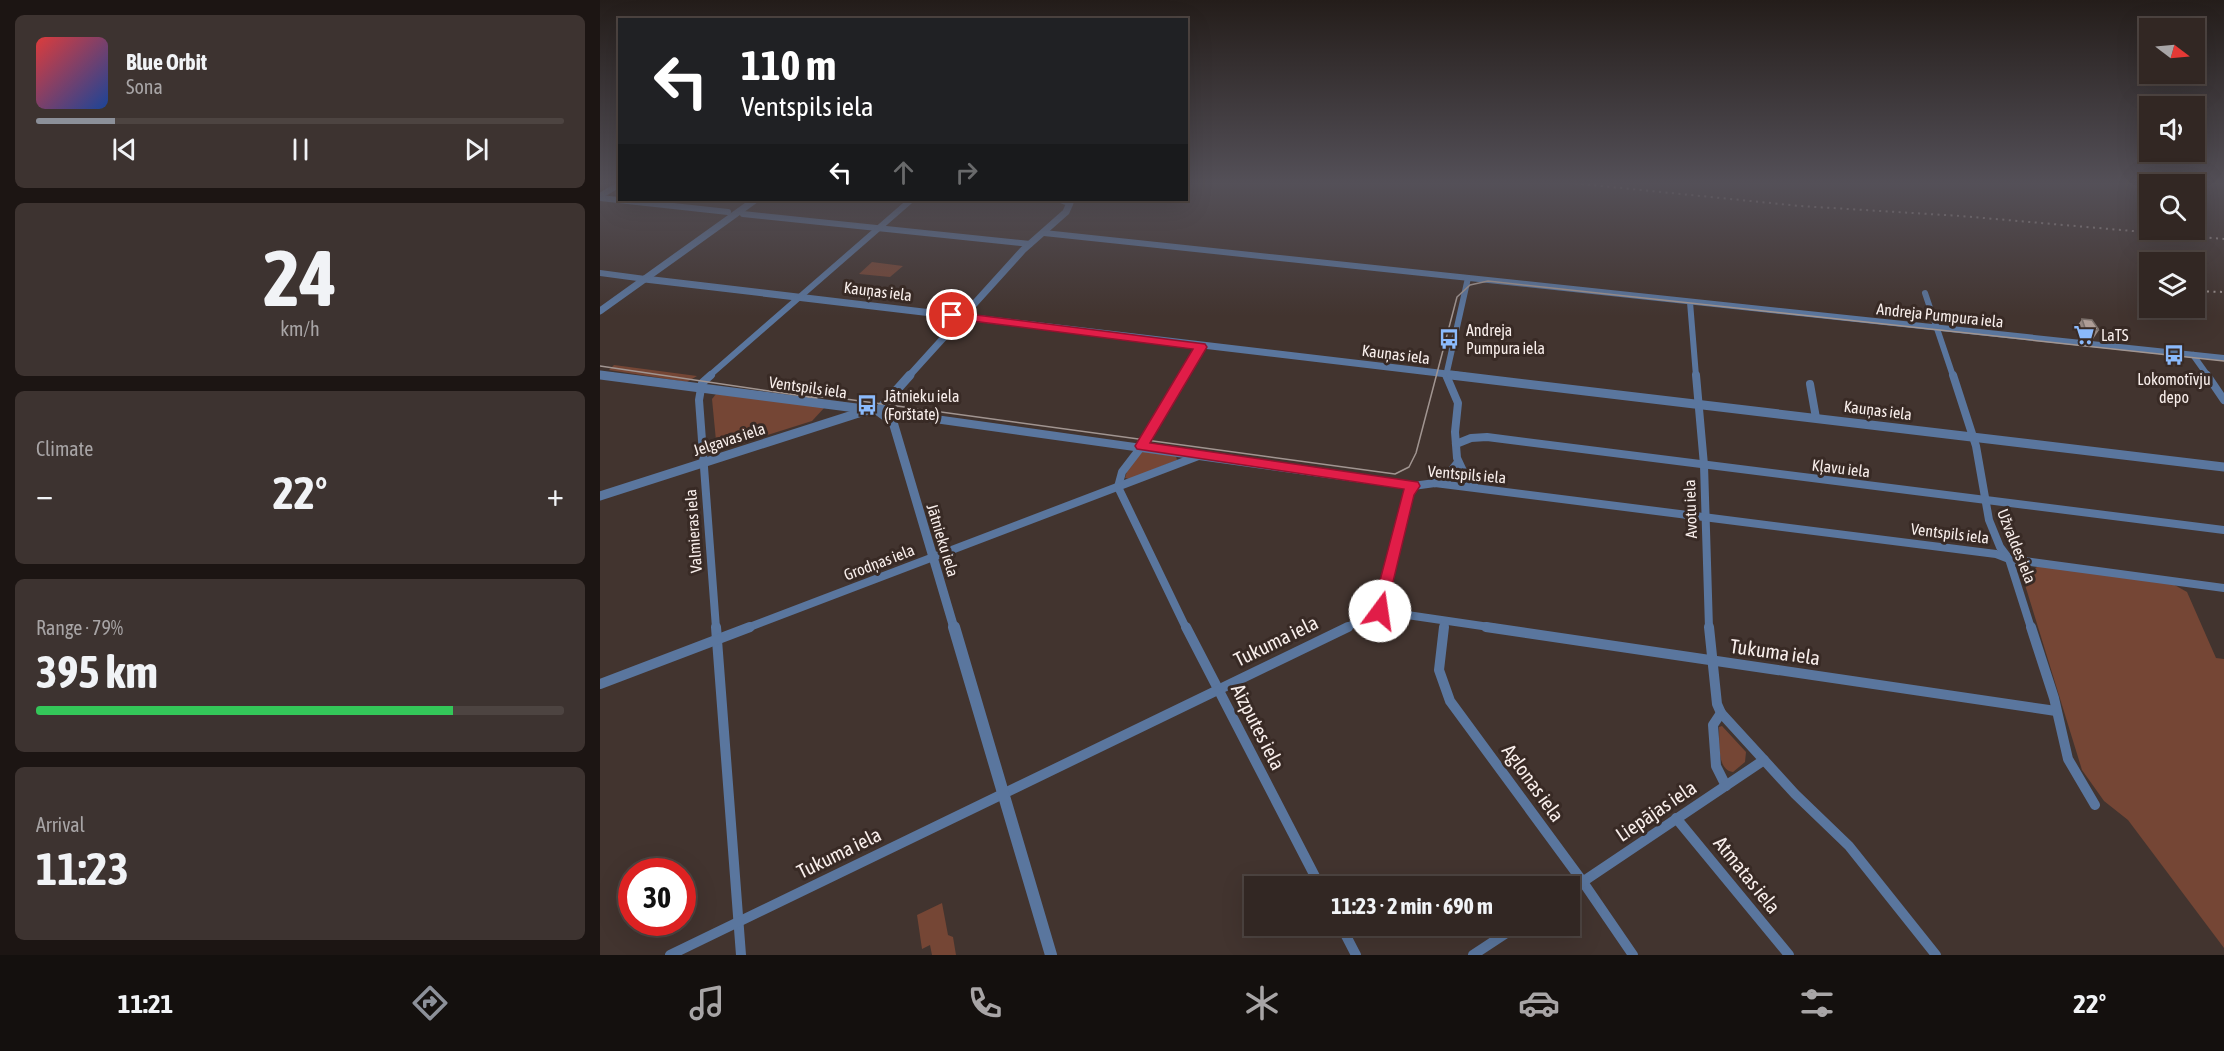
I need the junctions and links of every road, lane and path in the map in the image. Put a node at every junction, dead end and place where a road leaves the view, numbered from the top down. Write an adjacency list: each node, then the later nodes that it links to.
1 (718, 227): 9 (street)
2 (864, 227): 4 (street)
3 (1049, 227): 5 (street)
4 (878, 228): 6 (street); 11 (street)
5 (1044, 233): 6 (street); 8 (street, Andreja Pumpura iela)
6 (1030, 244): 14 (street)
7 (600, 273): 9 (street, Kauņas iela)
8 (1468, 278): 12 (street, Andreja Pumpura iela); 20 (street)
9 (645, 279): 11 (street, Kauņas iela); 13 (street)
10 (1925, 293): 15 (street, Užvaldes iela)
11 (799, 297): 14 (street, Kauņas iela); 22 (street)
12 (1689, 302): 15 (street, Andreja Pumpura iela); 24 (street, Avotu iela)
13 (600, 311)
14 (963, 317): 16 (street, Kauņas iela); 25 (street)
15 (1935, 328): 17 (street, Andreja Pumpura iela); 27 (street, Užvaldes iela)
16 (1201, 347): 20 (street, Kauņas iela); 29 (street)
17 (2193, 355): 18 (street, Andreja Pumpura iela); 23 (street)
18 (2224, 358)
19 (600, 375): 22 (street, Ventspils iela)
20 (1446, 375): 24 (street, Kauņas iela); 28 (street)
21 (1810, 384): 26 (street)
22 (701, 388): 25 (street, Ventspils iela); 32 (street, Valmieras iela)
23 (2224, 400)
24 (1698, 404): 26 (street, Kauņas iela); 33 (street, Avotu iela)
25 (873, 410): 29 (street, Ventspils iela); 32 (street, Jelgavas iela); 43 (street, Jātnieku iela)
26 (1816, 418): 27 (street, Kauņas iela)
27 (1973, 437): 34 (street, Kauņas iela); 40 (street, Užvaldes iela)
28 (1456, 444): 31 (street); 33 (street, Kļavu iela)
29 (1142, 446): 30 (street, Ventspils iela); 37 (street)
30 (1202, 454): 36 (street, Ventspils iela); 37 (street, Grodņas iela)
31 (1458, 462): 35 (street); 38 (street)
32 (704, 463): 39 (street, Jelgavas iela); 48 (street, Valmieras iela)
33 (1704, 465): 40 (street, Kļavu iela); 41 (street, Avotu iela)
34 (2224, 467)
35 (1435, 483): 36 (street, Ventspils iela); 38 (street, Ventspils iela)
36 (1413, 486): 46 (street)
37 (1118, 487): 43 (street, Grodņas iela); 51 (street, Aizputes iela)
38 (1476, 488): 41 (street, Ventspils iela)
39 (600, 496)
40 (1984, 500): 42 (street, Kļavu iela); 44 (street, Užvaldes iela)
41 (1706, 519): 44 (street, Ventspils iela); 49 (street, Avotu iela)
42 (2224, 530)
43 (932, 558): 48 (street, Grodņas iela); 56 (street, Jātnieku iela)
44 (2009, 559): 45 (street, Ventspils iela); 52 (street, Užvaldes iela)
45 (2224, 588)
46 (1380, 611): 47 (street, Tukuma iela); 51 (street, Tukuma iela)
47 (1445, 621): 49 (street, Tukuma iela); 60 (street, Aglonas iela)
48 (718, 638): 50 (street, Grodņas iela); 62 (street, Valmieras iela)
49 (1711, 661): 52 (street, Tukuma iela); 53 (street, Avotu iela)
50 (600, 684)
51 (1218, 689): 56 (street, Tukuma iela); 59 (street, Aizputes iela)
52 (2056, 711): 57 (street, Užvaldes iela)
53 (1721, 714): 54 (street, Avotu iela); 55 (street, Avotu iela)
54 (1764, 760): 55 (street, Liepājas iela); 72 (street, Avotu iela)
55 (1726, 786): 58 (street, Liepājas iela)
56 (1003, 794): 62 (street, Tukuma iela); 68 (street, Jātnieku iela)
57 (2095, 805)
58 (1676, 818): 60 (street, Liepājas iela); 71 (street, Atmatas iela)
59 (1315, 876)
60 (1583, 882): 61 (street, Liepājas iela); 70 (street, Aglonas iela)
61 (1580, 884)
62 (738, 922): 66 (street, Tukuma iela); 67 (street, Valmieras iela)
63 (1346, 936): 69 (street)
64 (1503, 936): 65 (street)
65 (1477, 954)
66 (670, 955)
67 (741, 955)
68 (1051, 955)
69 (1356, 955)
70 (1633, 955)
71 (1789, 955)
72 (1936, 955)

